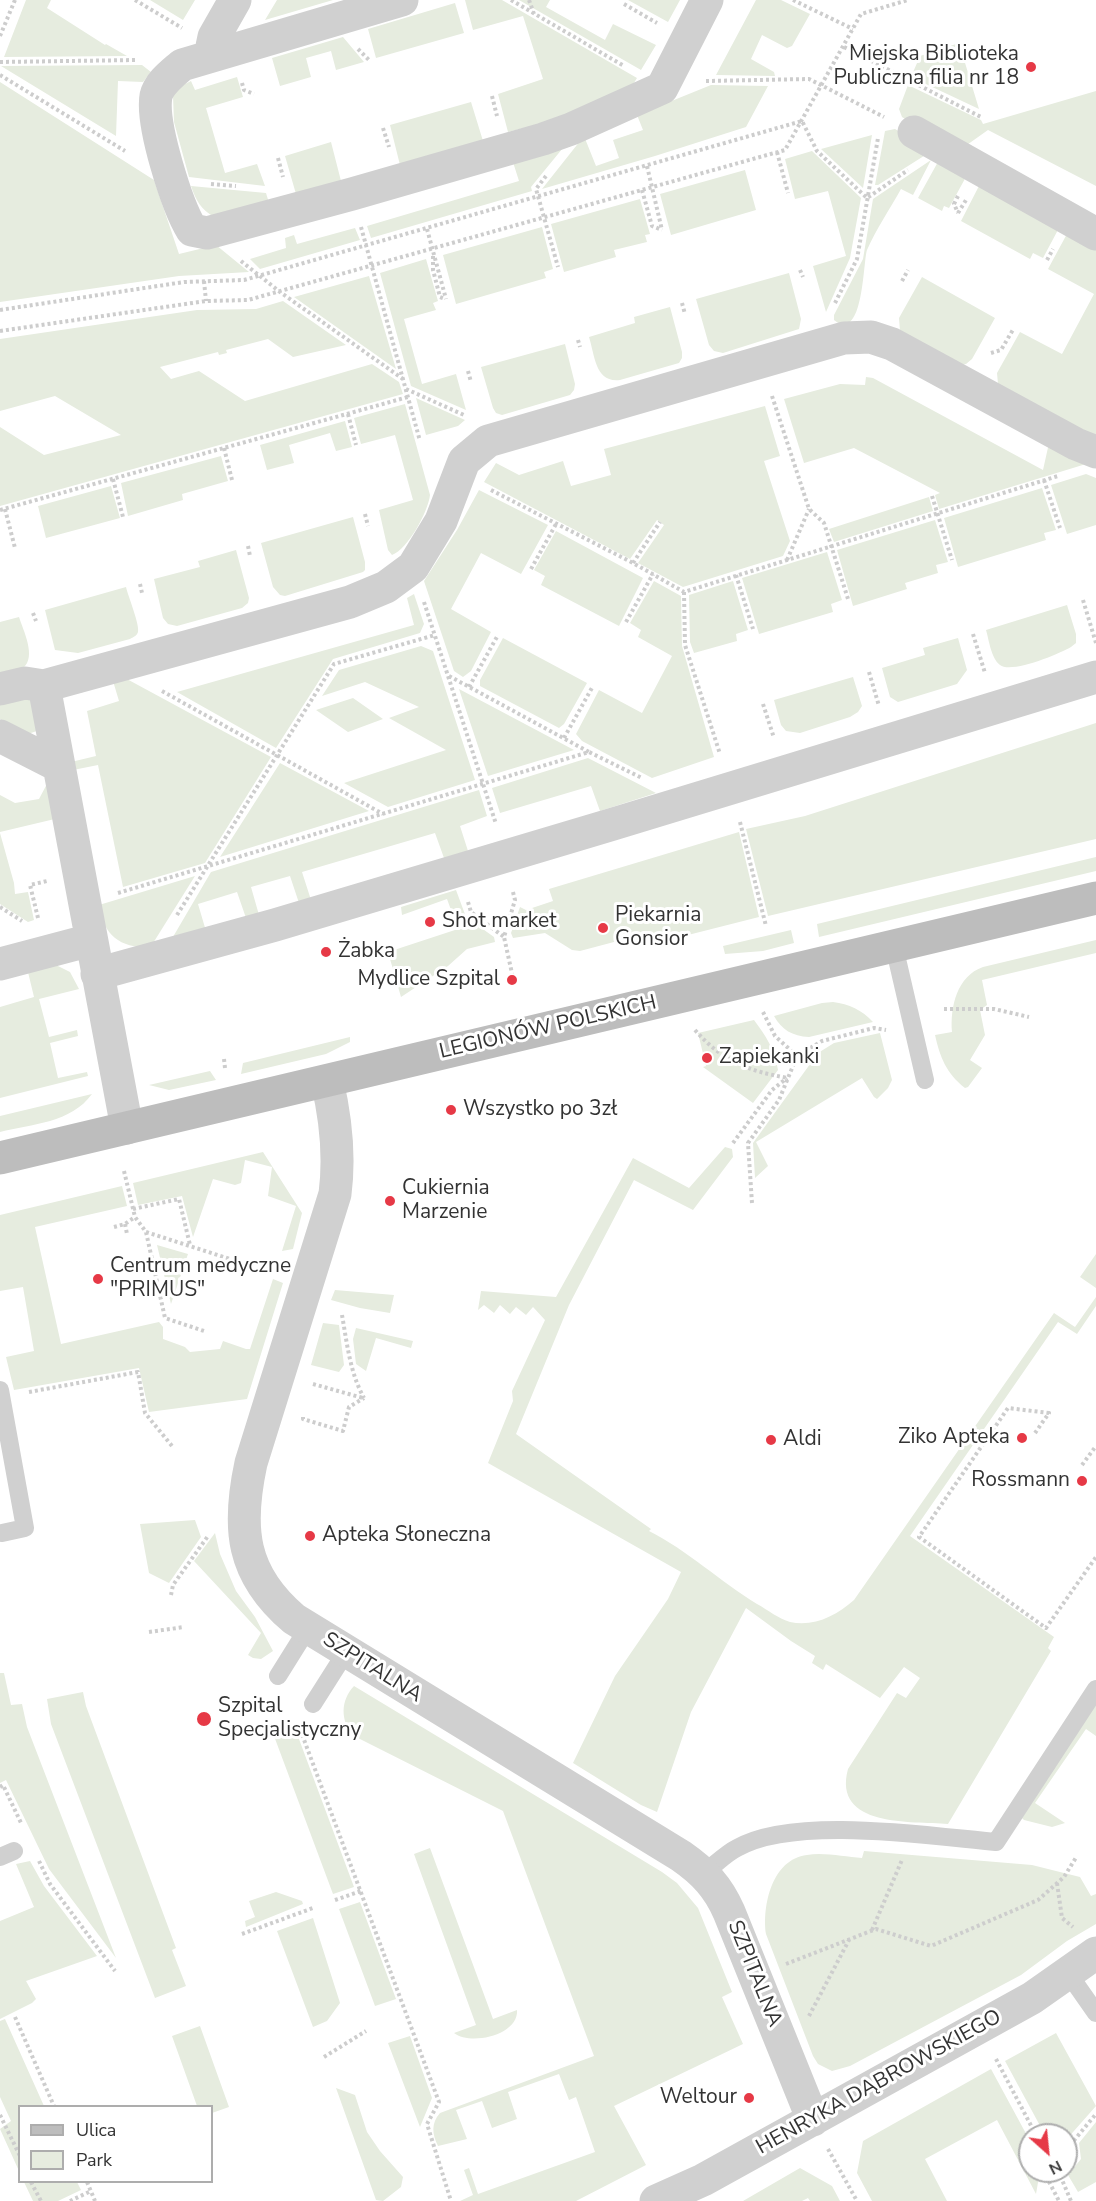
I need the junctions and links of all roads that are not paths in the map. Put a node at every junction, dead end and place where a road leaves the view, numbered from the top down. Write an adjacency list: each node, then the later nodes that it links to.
1 (235, 0): 4 (street)
2 (402, 0): 4 (street)
3 (707, 0): 4 (street)
4 (196, 60)
5 (928, 140): 6 (street)
6 (1096, 234)
7 (1096, 452): 9 (street)
8 (1096, 677): 17 (street)
9 (44, 686): 10 (street); 12 (street)
10 (0, 689)
11 (0, 736): 12 (street)
12 (59, 766): 14 (street)
13 (1096, 898): 15 (street, LEGIONÓW POLSKICH)
14 (91, 940): 16 (street); 17 (street)
15 (894, 946): 18 (lane); 19 (street, LEGIONÓW POLSKICH)
16 (0, 964)
17 (97, 974): 20 (street)
18 (925, 1080)
19 (327, 1081): 20 (street, LEGIONÓW POLSKICH); 24 (street, SZPITALNA)
20 (128, 1128): 21 (street, LEGIONÓW POLSKICH)
21 (0, 1158)
22 (0, 1390): 23 (lane)
23 (2, 1533)
24 (308, 1628): 25 (street, SZPITALNA); 26 (lane)
25 (346, 1652): 28 (lane); 29 (street, SZPITALNA)
26 (278, 1676)
27 (1096, 1689): 29 (lane)
28 (313, 1704)
29 (704, 1873): 33 (street, SZPITALNA)
30 (1087, 1941): 31 (street, HENRYKA DĄBROWSKIEGO)
31 (1068, 1973): 32 (lane); 33 (street, HENRYKA DĄBROWSKIEGO)
32 (1096, 2013)
33 (820, 2134): 34 (street, HENRYKA DĄBROWSKIEGO)
34 (656, 2201)

